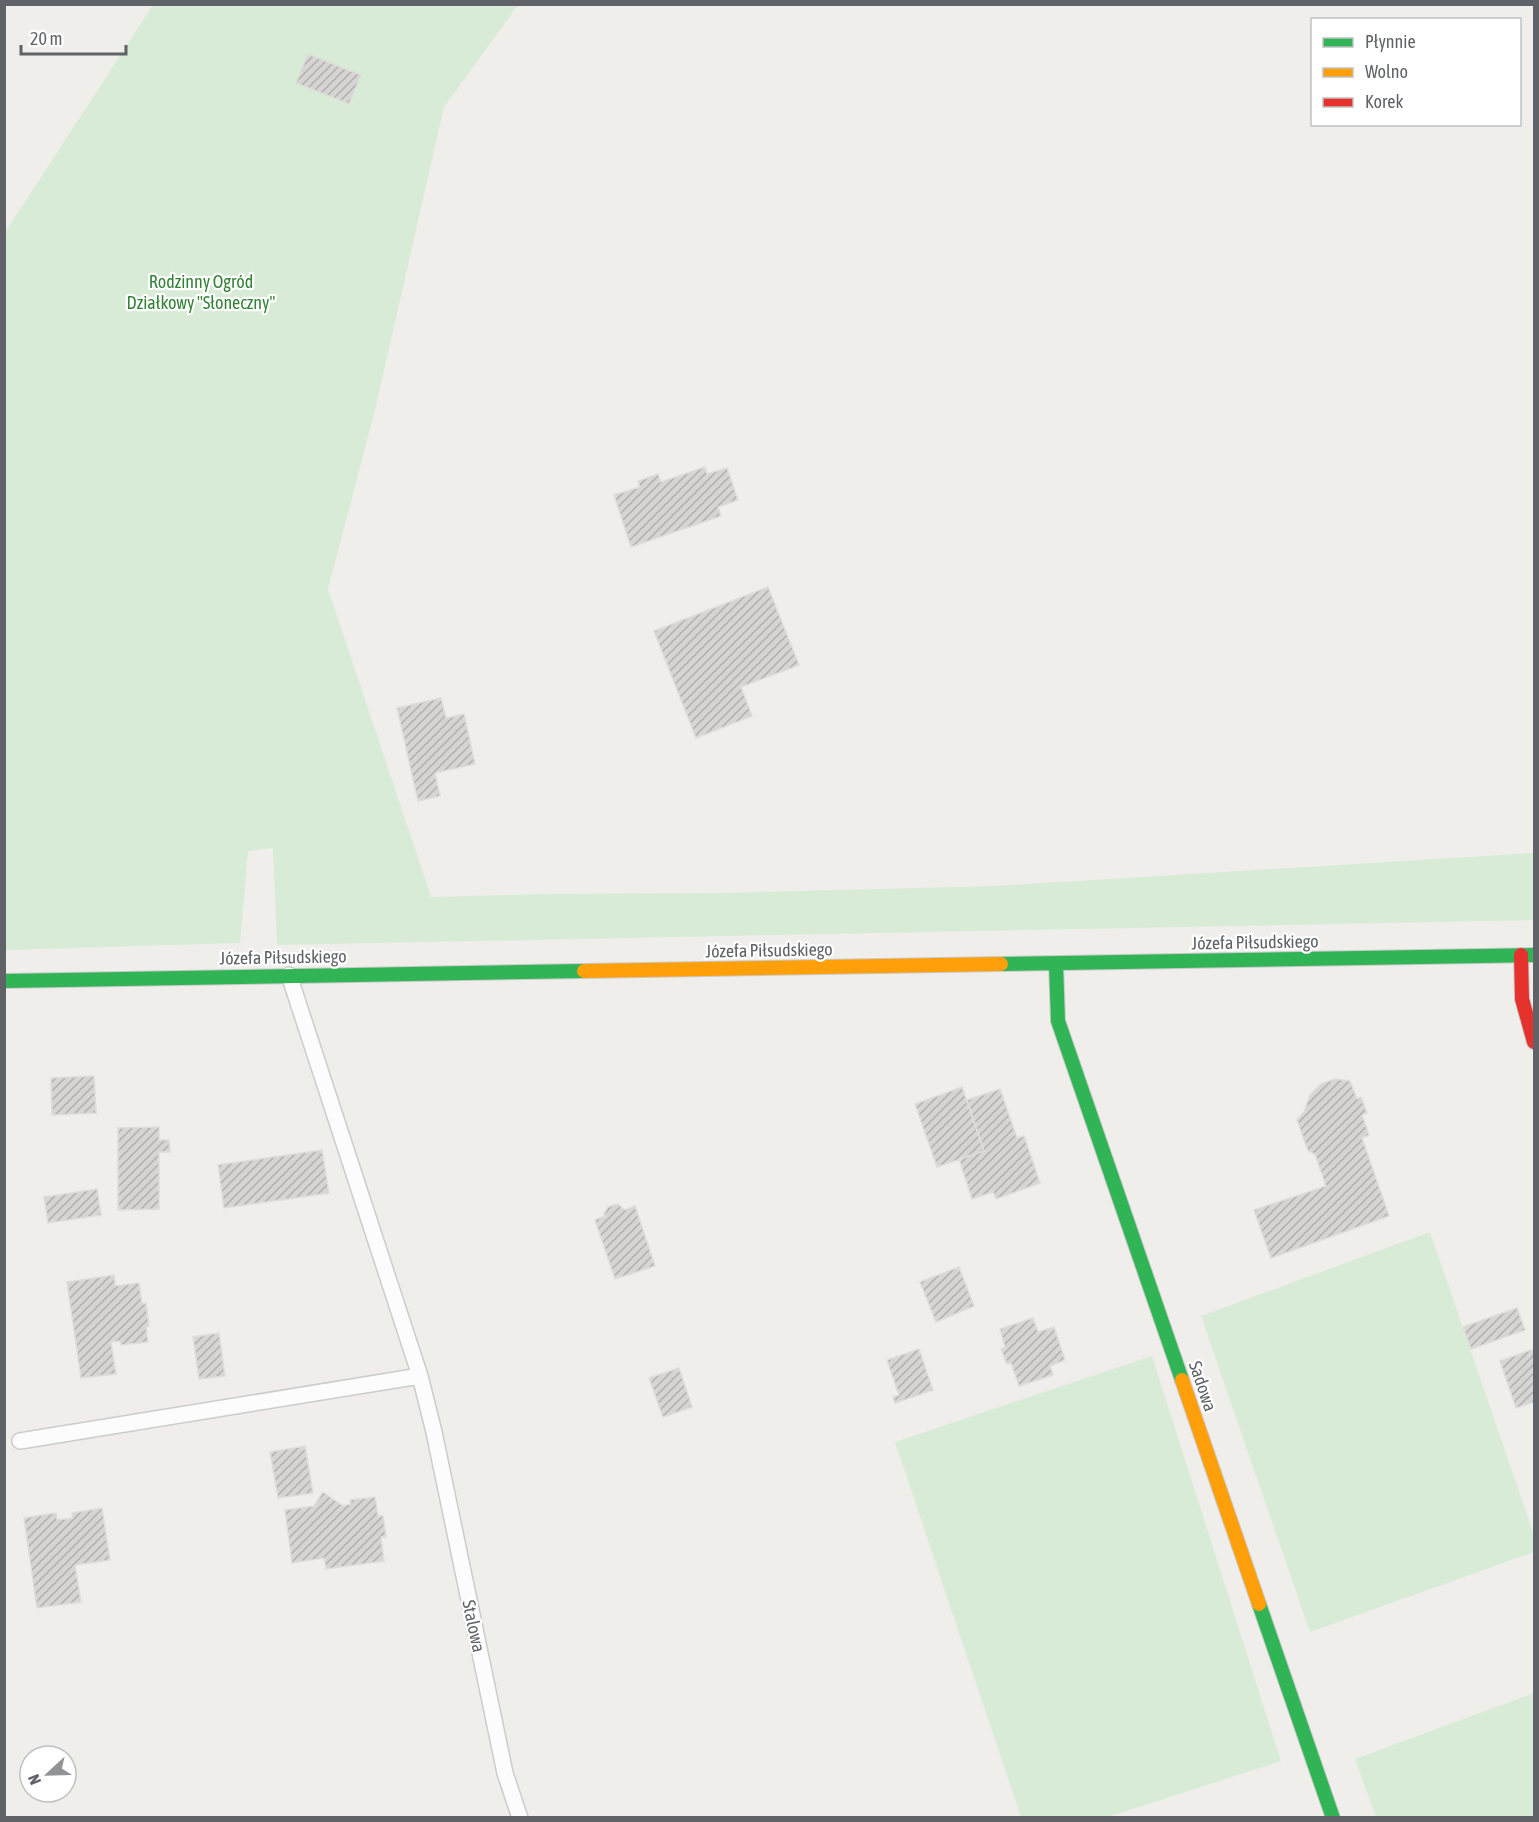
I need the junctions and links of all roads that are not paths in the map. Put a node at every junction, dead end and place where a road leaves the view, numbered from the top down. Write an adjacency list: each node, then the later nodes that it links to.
1 (1528, 955): 2 (main road, Józefa Piłsudskiego); 5 (main road)
2 (1056, 964): 3 (main road, Józefa Piłsudskiego); 9 (main road, Sadowa)
3 (289, 975): 4 (main road, Józefa Piłsudskiego); 6 (lane, Stalowa)
4 (4, 981)
5 (1534, 1042)
6 (420, 1376): 7 (lane); 8 (lane, Stalowa)
7 (20, 1441)
8 (520, 1818)
9 (1333, 1818)

